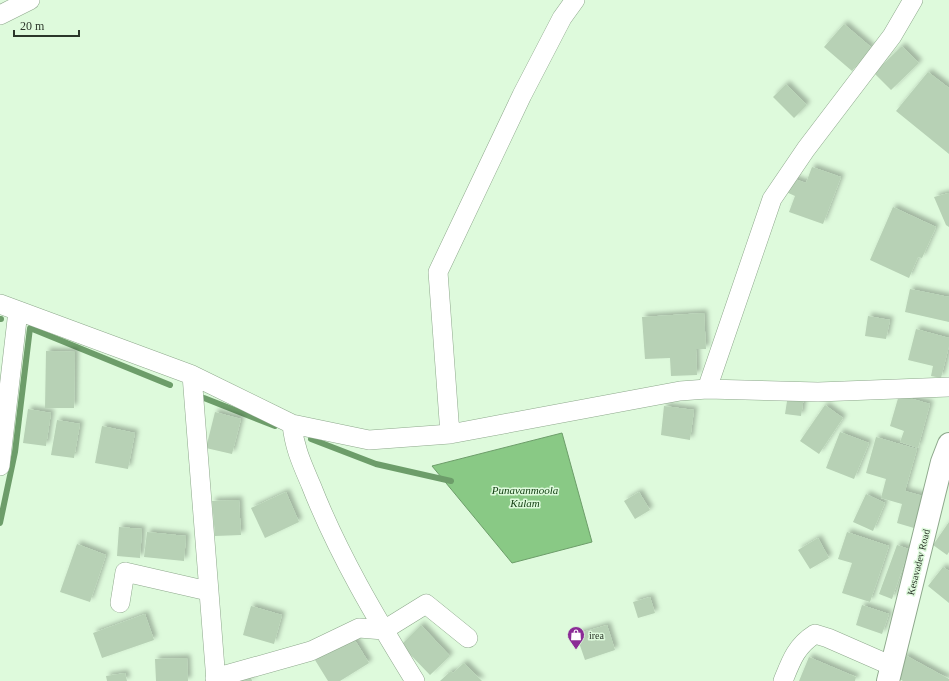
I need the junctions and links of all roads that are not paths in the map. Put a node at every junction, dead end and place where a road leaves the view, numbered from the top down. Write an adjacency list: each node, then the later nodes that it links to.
1 (30, 0): 4 (street)
2 (575, 0): 11 (street)
3 (914, 0): 9 (street)
4 (0, 15)
5 (0, 304): 6 (street)
6 (18, 310): 7 (street); 13 (street)
7 (192, 375): 10 (street); 15 (street)
8 (949, 387): 9 (street)
9 (707, 389): 11 (street)
10 (292, 424): 11 (street); 17 (street)
11 (450, 434)
12 (949, 444): 14 (street, Kesavadev Road)
13 (0, 466)
14 (945, 470): 19 (street, Kesavadev Road)
15 (208, 590): 16 (street); 20 (street)
16 (120, 603)
17 (384, 630): 18 (street); 20 (street); 21 (street)
18 (468, 638)
19 (890, 674): 22 (street)
20 (216, 680)
21 (414, 681)
22 (783, 681)

